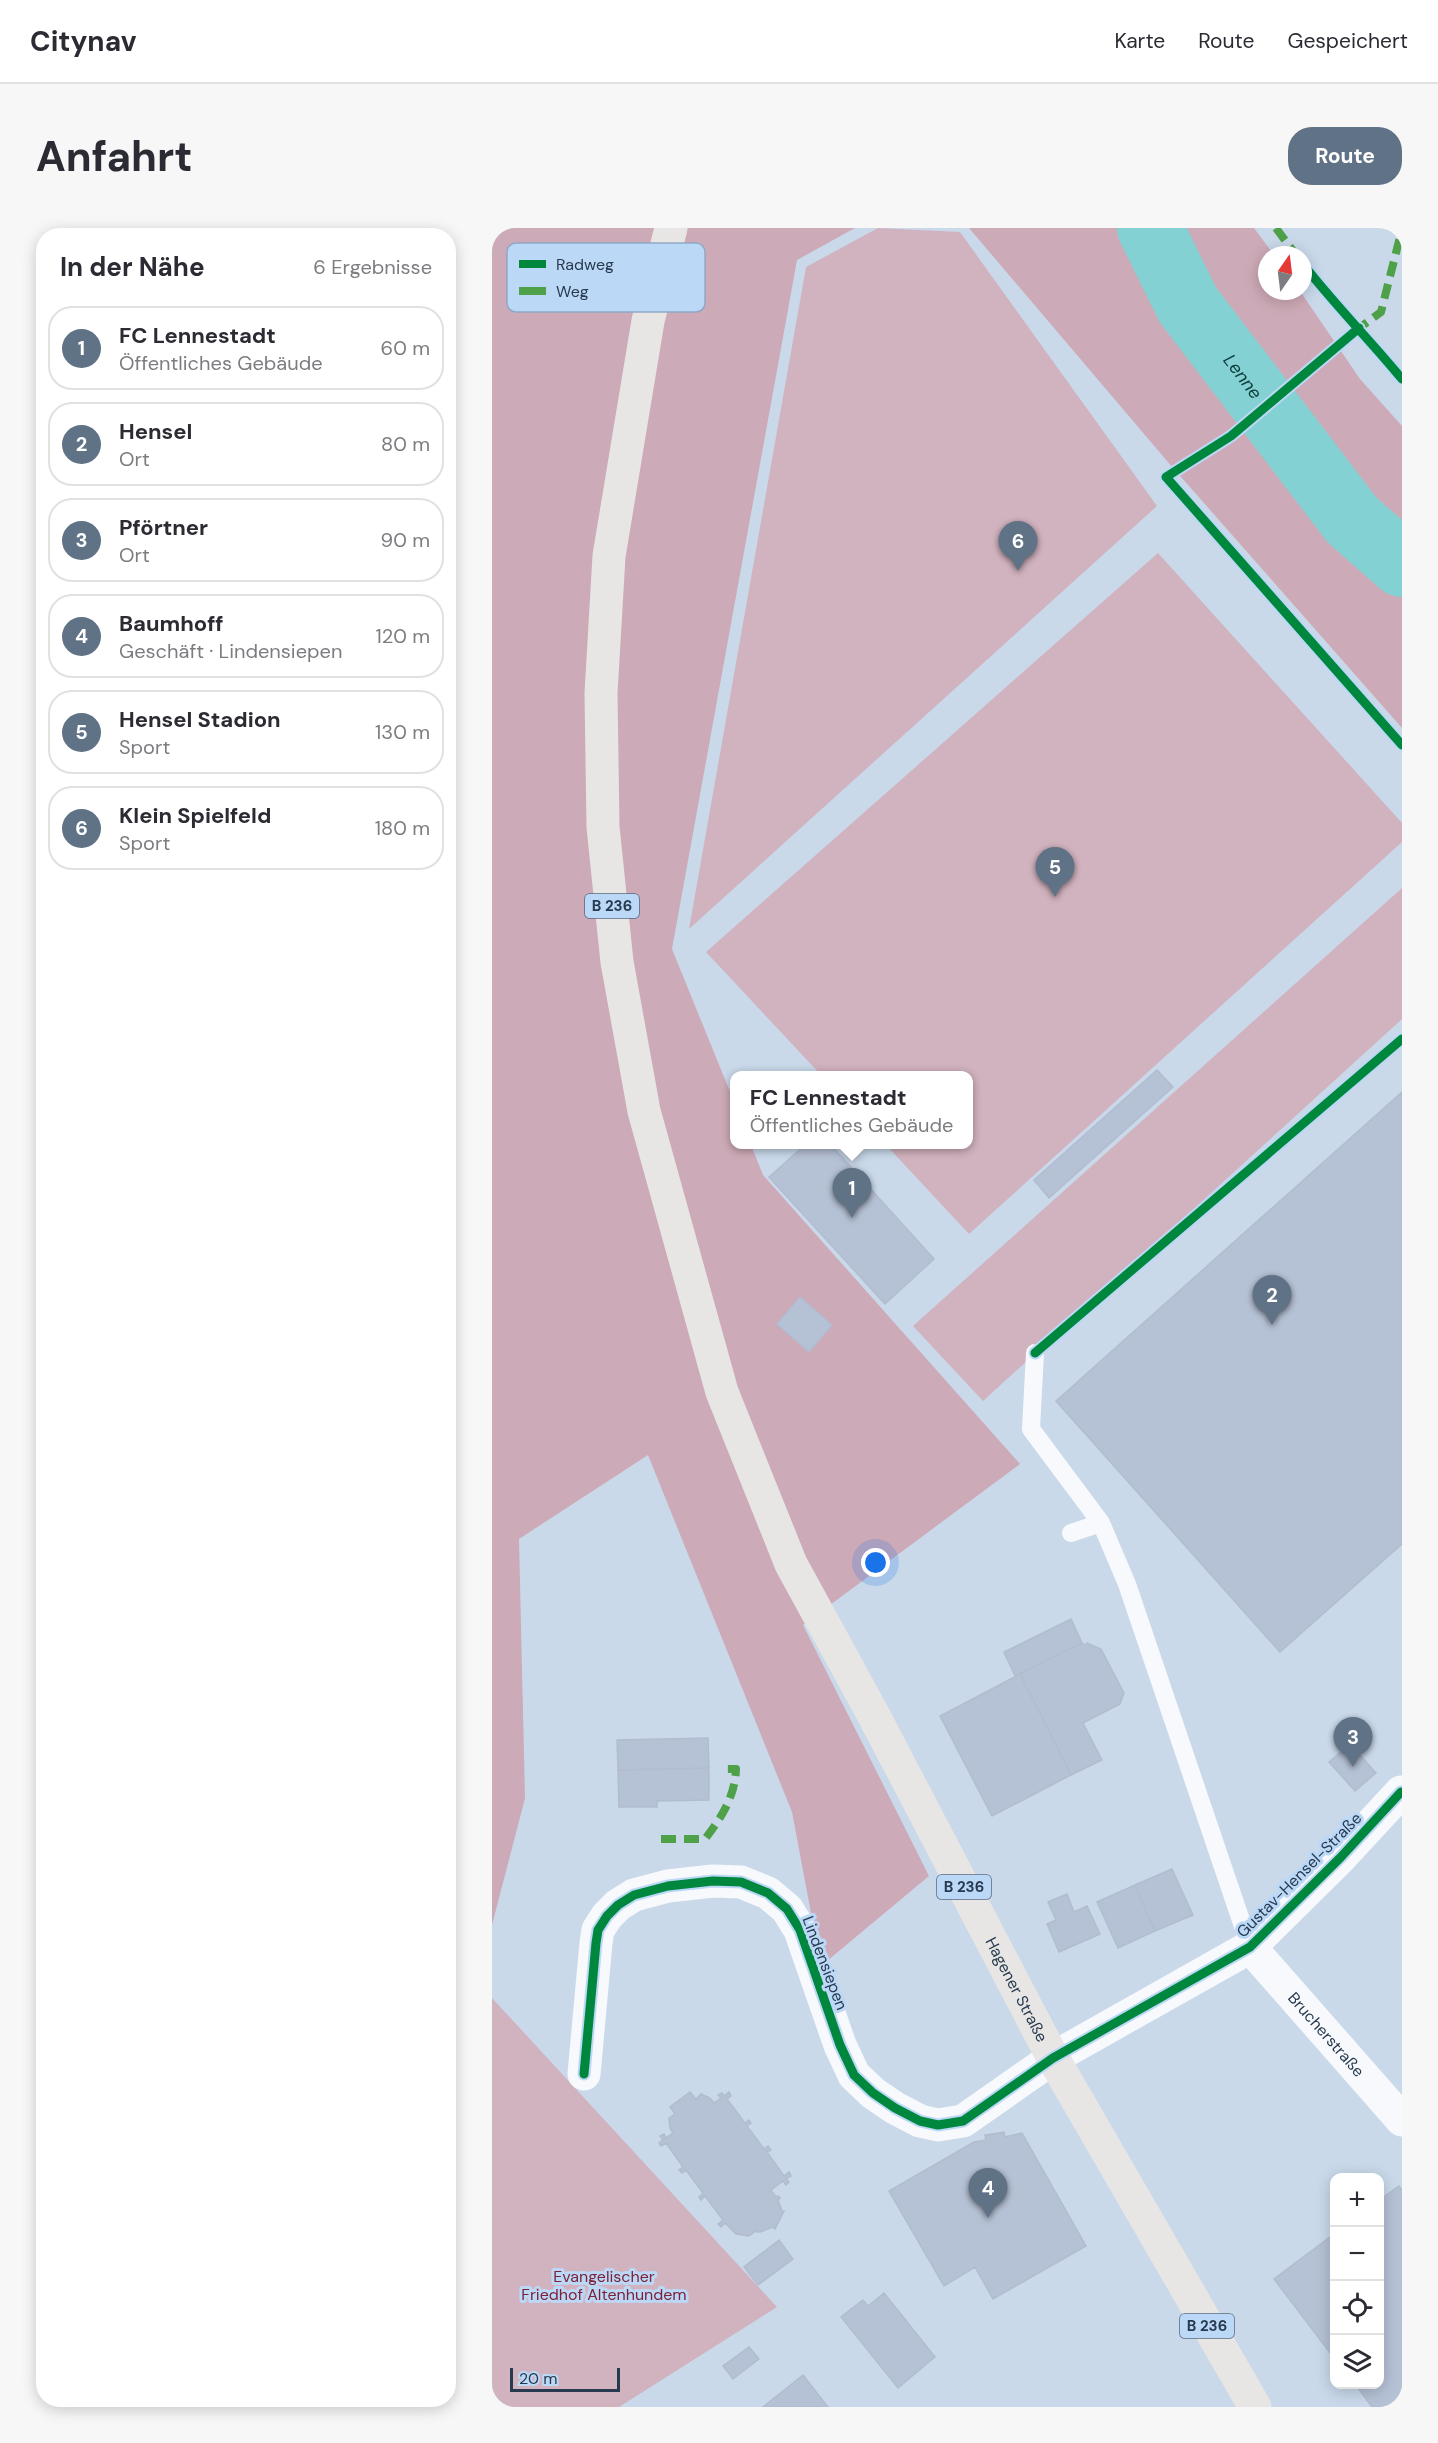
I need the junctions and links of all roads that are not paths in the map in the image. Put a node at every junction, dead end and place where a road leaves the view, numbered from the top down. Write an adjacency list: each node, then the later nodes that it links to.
1 (650, 312): 7 (main road, Hagener Straße / B 236)
2 (1035, 1353): 3 (lane)
3 (1101, 1523): 4 (lane); 6 (lane)
4 (1071, 1533)
5 (1401, 1792): 6 (street, Gustav-Hensel-Straße)
6 (1250, 1947): 7 (street, Gustav-Hensel-Straße); 9 (street, Brucherstraße)
7 (1053, 2058): 8 (street, Lindensiepen); 10 (main road, Hagener Straße / B 236)
8 (584, 2073)
9 (1402, 2120)
10 (1255, 2407)

